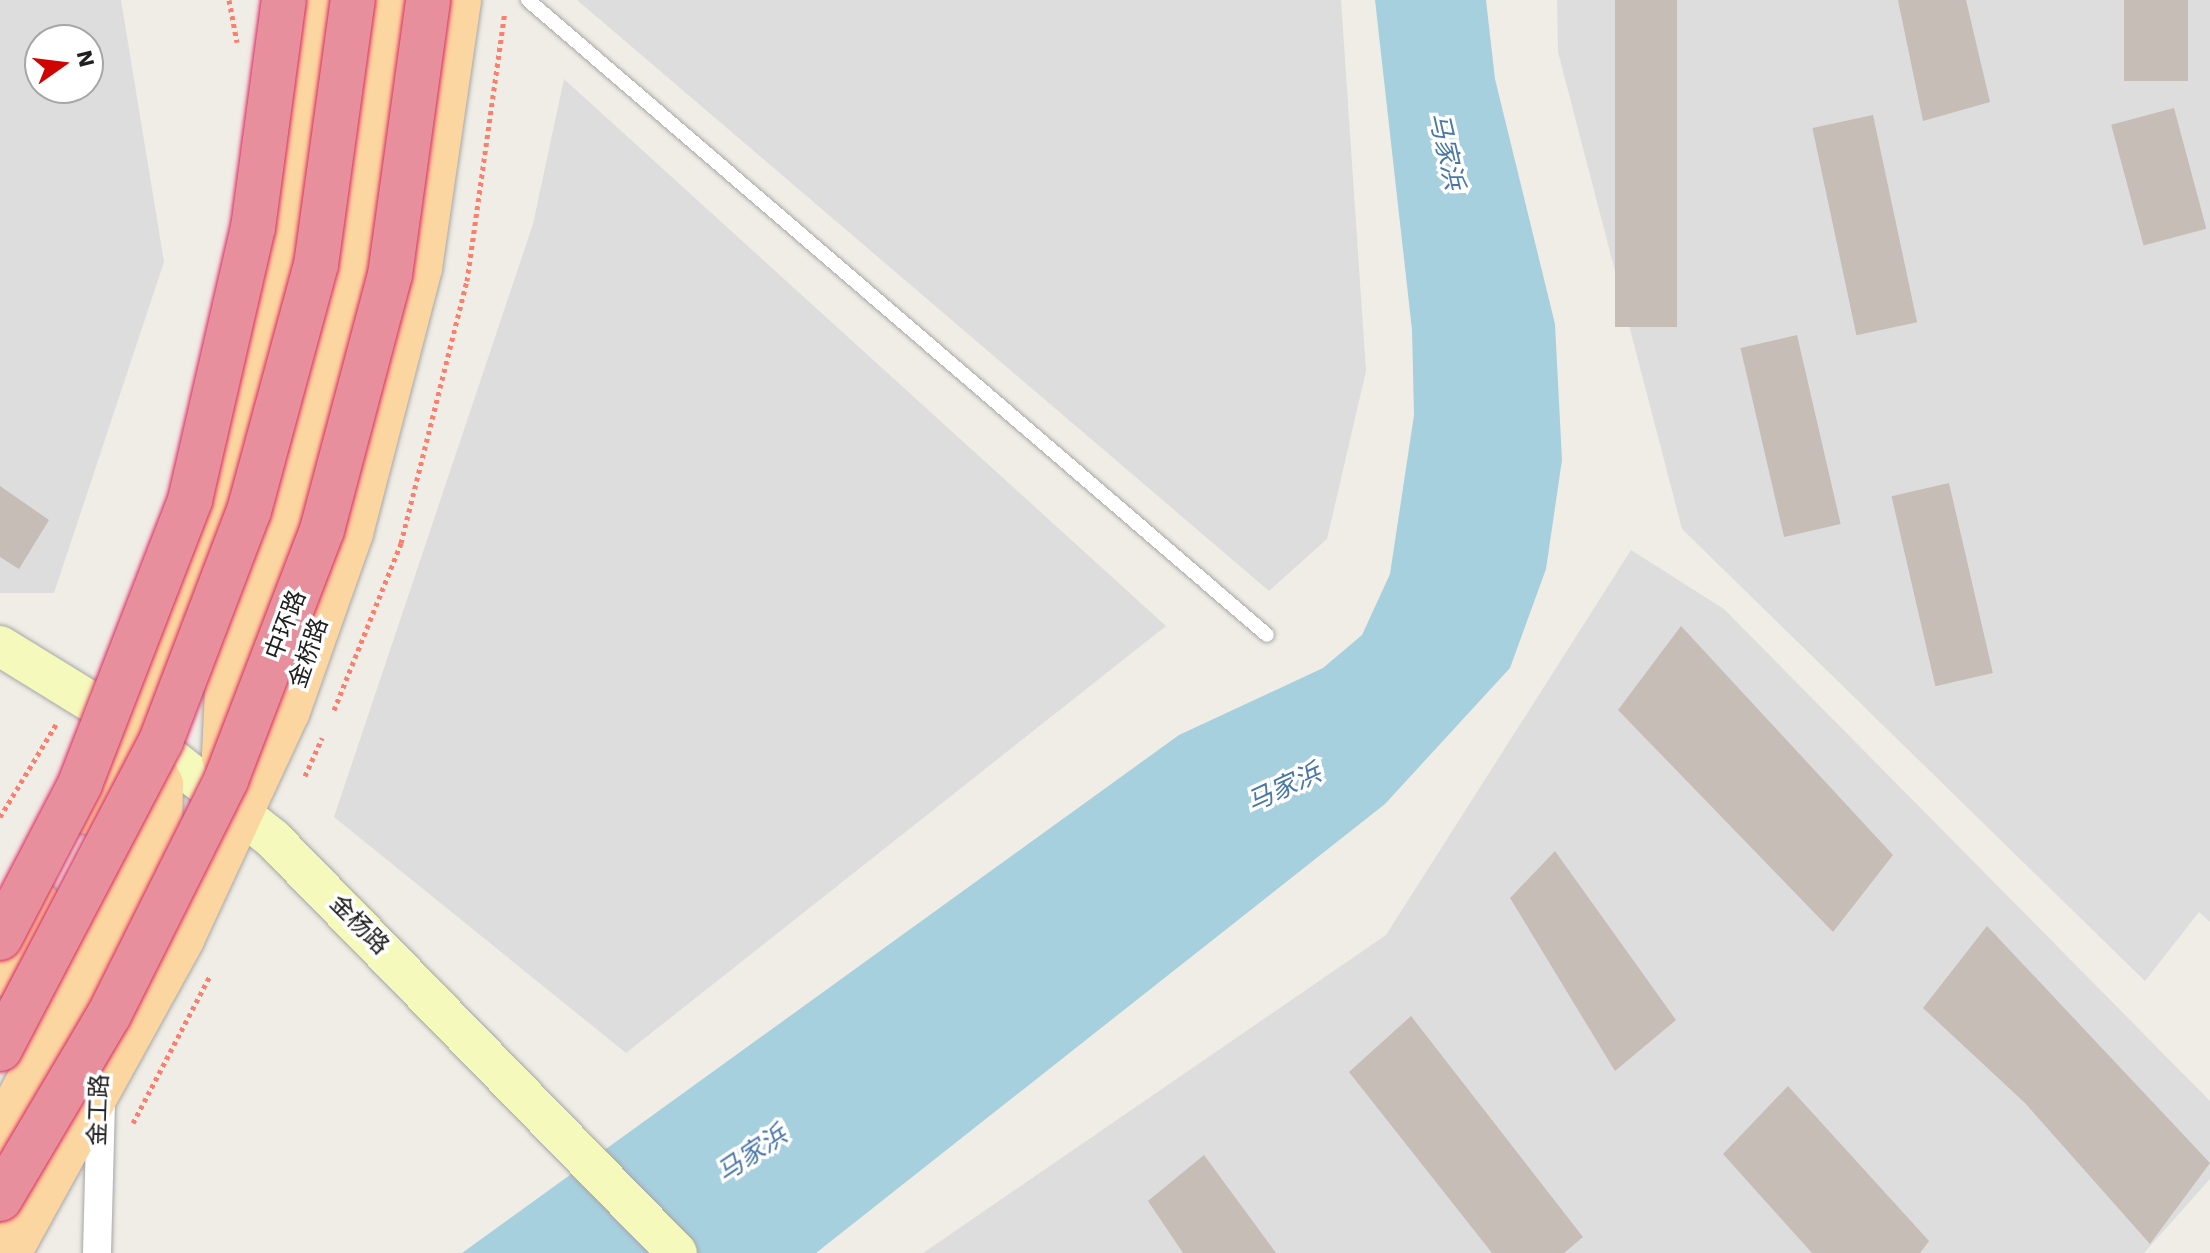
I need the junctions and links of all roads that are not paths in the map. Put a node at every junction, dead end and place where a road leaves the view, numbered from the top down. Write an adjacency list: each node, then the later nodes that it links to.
1 (263, 0): 9 (main road)
2 (284, 0): 16 (highway, bridge)
3 (324, 0): 9 (main road)
4 (351, 0): 10 (main road); 11 (highway, bridge)
5 (390, 0): 10 (main road)
6 (428, 0): 23 (highway, 中环路, bridge)
7 (459, 0): 15 (main road, 金桥路)
8 (528, 0): 12 (lane)
9 (308, 92): 14 (main road)
10 (378, 107): 15 (main road)
11 (336, 138): 17 (highway, bridge); 20 (highway, bridge)
12 (1267, 635)
13 (0, 646): 14 (street, 金杨路)
14 (130, 726): 15 (street, 金杨路); 18 (main road); 19 (main road)
15 (245, 814): 21 (main road, 金桥路); 26 (street, 金杨路)
16 (0, 938)
17 (0, 953)
18 (92, 968): 21 (street, 金工路); 22 (main road)
19 (0, 974)
20 (0, 1049)
21 (102, 1086): 24 (main road, 金桥路); 25 (street, 金工路)
22 (0, 1134)
23 (0, 1199)
24 (9, 1253)
25 (97, 1253)
26 (677, 1253)

